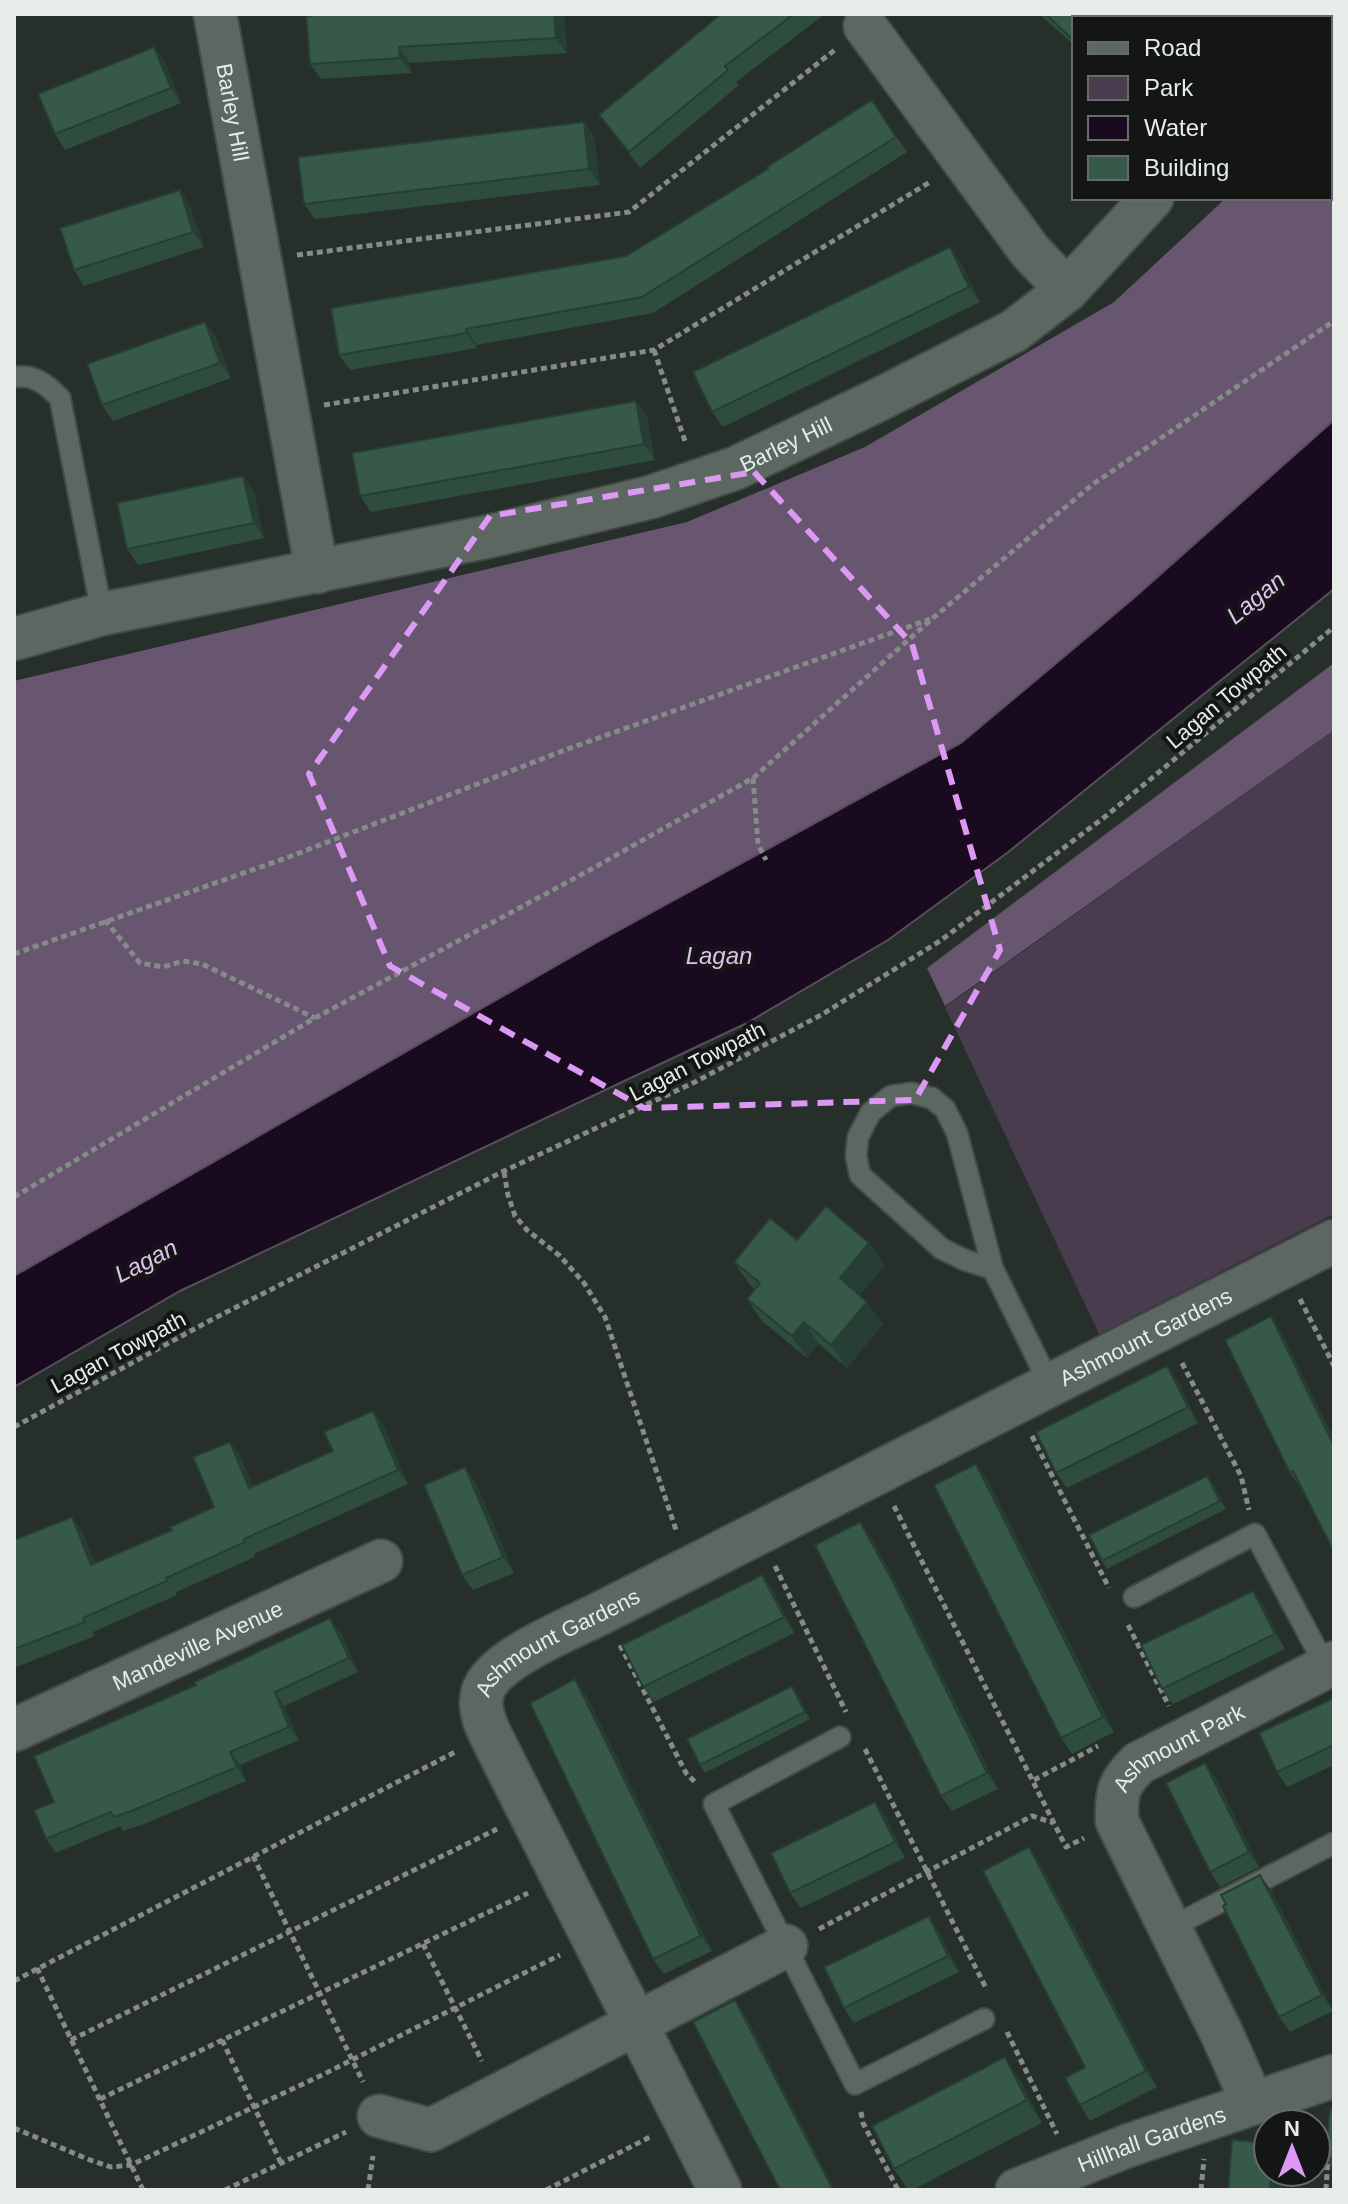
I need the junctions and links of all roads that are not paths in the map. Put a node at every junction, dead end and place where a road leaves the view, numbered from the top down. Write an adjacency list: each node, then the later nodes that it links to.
1 (215, 14): 6 (street, Barley Hill)
2 (865, 26): 4 (street)
3 (1150, 200): 4 (street, Barley Hill)
4 (1067, 290): 6 (street, Barley Hill)
5 (14, 377): 7 (lane)
6 (317, 572): 7 (street, Barley Hill)
7 (102, 614): 8 (street, Barley Hill)
8 (14, 639)
9 (1334, 1241): 11 (street, Ashmount Gardens)
10 (993, 1269): 10 (lane); 11 (lane)
11 (1032, 1394): 21 (street, Ashmount Gardens)
12 (381, 1561): 15 (street, Mandeville Avenue)
13 (1134, 1597): 14 (lane)
14 (1330, 1665): 18 (street, Ashmount Park)
15 (14, 1730)
16 (840, 1737): 19 (lane)
17 (1334, 1843): 18 (lane)
18 (1170, 1928): 23 (street, Ashmount Park)
19 (786, 1946): 20 (lane); 21 (street)
20 (984, 2019)
21 (636, 2023): 24 (street); 26 (street, Ashmount Gardens)
22 (1334, 2076): 23 (street, Hillhall Gardens)
23 (1252, 2102): 25 (street, Hillhall Gardens)
24 (379, 2116)
25 (1069, 2180): 27 (street, Hillhall Gardens)
26 (720, 2190)
27 (1017, 2190)

